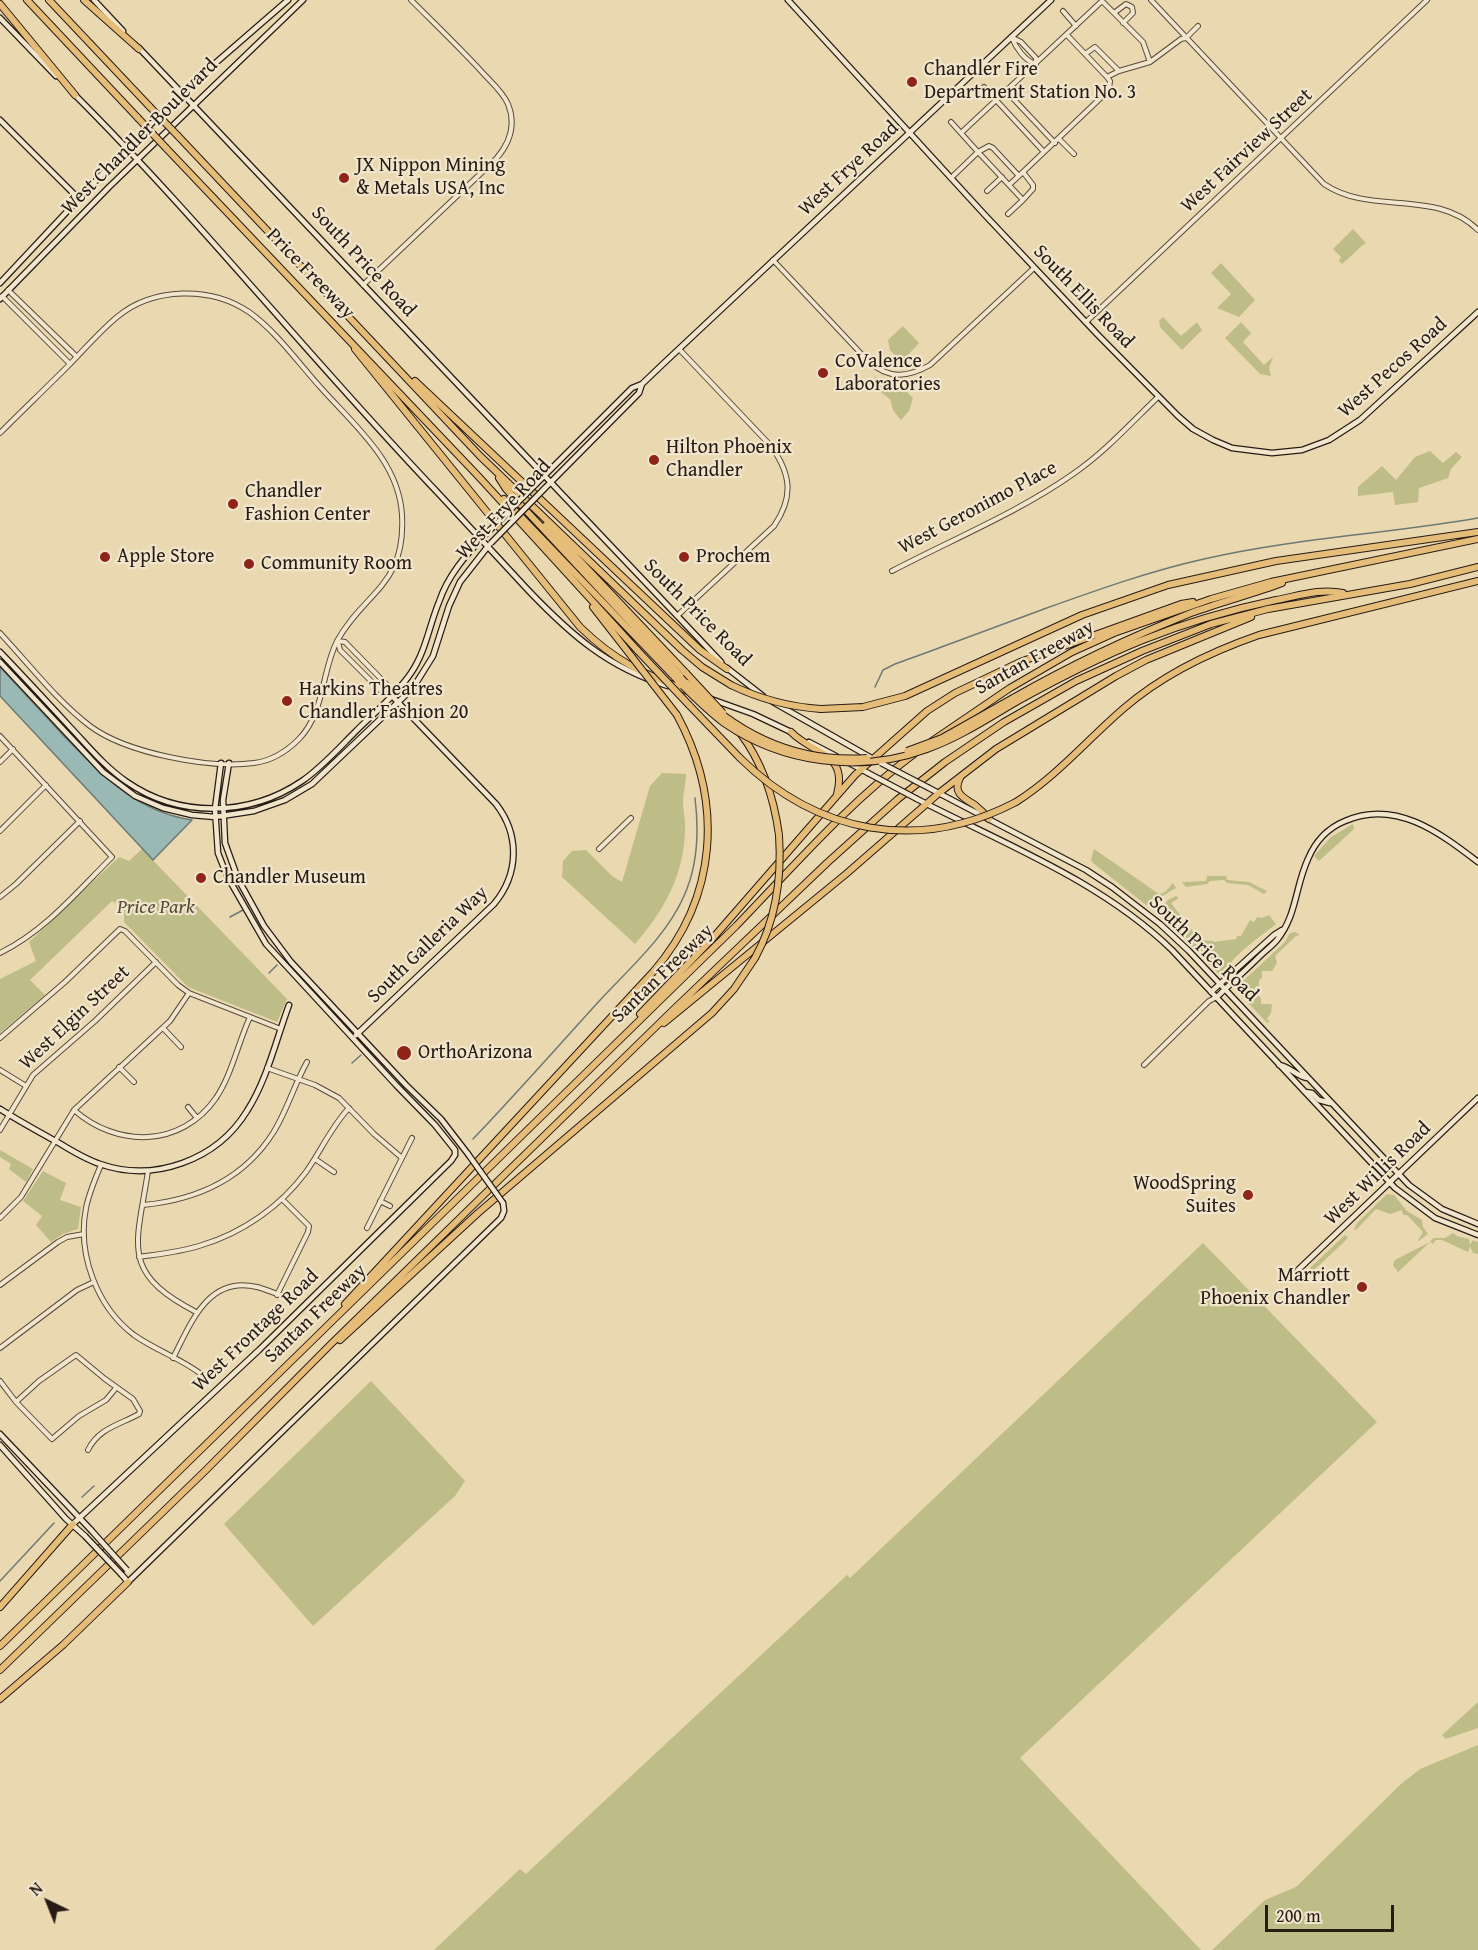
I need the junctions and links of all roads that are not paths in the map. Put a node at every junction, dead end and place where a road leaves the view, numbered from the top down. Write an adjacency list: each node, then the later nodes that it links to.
1 (27, 0): 65 (highway, Price Freeway, bridge)
2 (50, 0): 66 (highway, Price Freeway, bridge)
3 (84, 0): 23 (highway)
4 (94, 0): 23 (street, South Price Road)
5 (288, 0): 31 (street, West Chandler Boulevard)
6 (303, 0): 34 (street, West Chandler Boulevard)
7 (411, 0): 60 (street)
8 (788, 0): 37 (street, South Ellis Road)
9 (1051, 0): 21 (street, West Frye Road)
10 (1102, 0): 15 (street); 18 (street)
11 (1151, 0): 22 (street)
12 (1427, 0): 40 (street, West Fairview Street)
13 (0, 4): 32 (highway)
14 (1063, 11): 18 (street)
15 (1114, 13): 17 (street); 17 (street)
16 (0, 18): 32 (street, South Price Road)
17 (1123, 22): 25 (street)
18 (1076, 26): 20 (street)
19 (1198, 26): 22 (street)
20 (1067, 34): 24 (street); 26 (street)
21 (1011, 37): 26 (street); 37 (street, West Frye Road)
22 (1186, 38): 25 (street); 40 (street)
23 (139, 49): 31 (street, South Price Road)
24 (1085, 54): 27 (street); 28 (street)
25 (1150, 62): 27 (street)
26 (1036, 63): 30 (street)
27 (1119, 71): 28 (street)
28 (1107, 77): 39 (street)
29 (984, 87): 33 (street)
30 (1006, 91): 33 (street); 41 (street)
31 (183, 94): 34 (street, South Price Road); 42 (street, West Chandler Boulevard)
32 (75, 95): 42 (street, South Price Road)
33 (996, 101): 38 (street); 44 (street)
34 (193, 105): 46 (street, West Chandler Boulevard); 60 (street, South Price Road)
35 (1, 122): 53 (street)
36 (951, 122): 38 (street)
37 (909, 133): 50 (street, South Ellis Road); 57 (street, West Frye Road)
38 (962, 133): 43 (street)
39 (1059, 139): 41 (street); 45 (street)
40 (1281, 139): 56 (street); 64 (street, West Fairview Street)
41 (1055, 143): 44 (street)
42 (126, 149): 46 (street, South Price Road); 53 (street, West Chandler Boulevard)
43 (978, 152): 48 (street); 49 (street); 50 (street)
44 (1044, 152): 47 (street)
45 (1074, 154)
46 (137, 160): 61 (street, West Chandler Boulevard); 82 (street, South Price Road)
47 (1023, 172): 48 (street); 54 (street)
48 (1019, 176): 51 (street)
49 (1002, 177): 51 (street); 52 (street)
50 (951, 178): 58 (street, South Ellis Road)
51 (1009, 185): 54 (street)
52 (987, 190)
53 (80, 200): 59 (street, West Chandler Boulevard)
54 (1023, 200): 55 (street)
55 (1008, 214)
56 (1478, 230)
57 (773, 260): 58 (street); 67 (street, West Frye Road)
58 (1034, 268): 64 (street, South Ellis Road)
59 (0, 282): 61 (street)
60 (363, 285): 77 (street, South Price Road)
61 (8, 290): 62 (street, West Chandler Boulevard); 68 (street)
62 (1, 296): 69 (street)
63 (1478, 312): 75 (street, West Pecos Road)
64 (1086, 322): 71 (street, South Ellis Road)
65 (340, 329): 78 (highway, Price Freeway); 99 (highway)
66 (369, 337): 76 (highway, Price Freeway); 97 (highway)
67 (679, 350): 70 (street, West Frye Road); 92 (street)
68 (77, 357): 69 (street); 94 (street)
69 (70, 364): 72 (street)
70 (642, 384): 73 (street, West Frye Road); 74 (street, West Frye Road)
71 (1158, 397): 75 (street, South Ellis Road); 85 (street, West Geronimo Place)
72 (0, 433)
73 (584, 437): 74 (street); 77 (street, West Frye Road)
74 (590, 442): 79 (street, West Frye Road)
75 (1255, 452)
76 (490, 465): 80 (highway, bridge); 98 (highway); 197 (highway, bridge)
77 (544, 476): 79 (street, South Price Road); 82 (street, West Frye Road, bridge)
78 (479, 477): 86 (highway, Price Freeway); 98 (highway)
79 (550, 482): 83 (street, West Frye Road, bridge); 92 (street, South Price Road)
80 (1478, 532)
81 (1478, 539): 87 (highway, Santan Freeway)
82 (480, 541): 83 (street, South Price Road); 100 (street, West Frye Road)
83 (487, 548): 99 (street, South Price Road); 102 (street, West Frye Road)
84 (1478, 567): 89 (highway, Santan Freeway)
85 (892, 571)
86 (567, 574): 88 (highway, bridge); 191 (highway, bridge)
87 (1300, 576): 90 (highway, Santan Freeway); 101 (highway)
88 (1478, 580)
89 (1347, 594): 91 (highway, Santan Freeway); 101 (highway)
90 (1211, 598): 106 (highway); 143 (highway, Santan Freeway)
91 (1268, 609): 111 (highway); 142 (highway, Santan Freeway)
92 (677, 616): 97 (street, South Price Road)
93 (0, 633): 108 (street)
94 (338, 641): 100 (street, South Galleria Way); 100 (street, South Galleria Way); 109 (street)
95 (0, 652): 116 (street, West Frye Road)
96 (0, 662): 117 (street, West Frye Road)
97 (728, 669): 106 (street, South Price Road)
98 (685, 685): 101 (highway, bridge)
99 (698, 694): 103 (street, South Price Road)
100 (392, 696): 102 (street, South Galleria Way); 116 (street, West Frye Road)
101 (1015, 700)
102 (399, 703): 117 (street, West Frye Road); 138 (street, South Galleria Way)
103 (791, 732): 110 (street, South Price Road); 114 (highway)
104 (0, 736): 105 (street)
105 (13, 749): 107 (street); 112 (street)
106 (872, 758): 110 (highway); 113 (street, South Price Road, bridge)
107 (0, 762)
108 (220, 763): 109 (street); 116 (street)
109 (229, 763): 116 (street)
110 (861, 769): 114 (highway); 115 (street, South Price Road, bridge)
111 (964, 773): 113 (highway); 119 (highway)
112 (47, 785): 120 (street); 121 (street)
113 (939, 793): 115 (highway); 119 (street, South Price Road)
114 (837, 795): 143 (highway)
115 (926, 804): 130 (street, South Price Road); 142 (highway)
116 (219, 809): 117 (street)
117 (219, 816): 138 (street); 140 (street)
118 (631, 818): 122 (street)
119 (989, 819): 128 (street, South Price Road)
120 (80, 821): 124 (street); 126 (street)
121 (0, 831)
122 (599, 849)
123 (1478, 861): 125 (street)
124 (0, 897)
125 (1282, 930): 128 (street); 129 (street)
126 (0, 953)
127 (156, 962): 131 (street); 139 (street); 153 (street, West Elgin Street)
128 (1220, 984): 129 (street, South Price Road); 130 (street)
129 (1225, 989): 132 (street); 150 (street, South Price Road)
130 (1212, 992): 132 (street, South Price Road); 133 (street)
131 (189, 993): 135 (street); 136 (street)
132 (1217, 997): 133 (street); 146 (street, South Price Road)
133 (1209, 1001): 145 (street)
134 (290, 1005): 137 (street)
135 (250, 1017): 137 (street); 162 (street)
136 (163, 1028): 141 (street); 147 (street)
137 (281, 1029): 148 (street)
138 (357, 1033): 140 (street, South Galleria Way); 166 (street)
139 (0, 1038)
140 (352, 1038): 167 (street)
141 (180, 1047)
142 (634, 1049): 197 (highway, Santan Freeway)
143 (601, 1057): 191 (highway, Santan Freeway)
144 (307, 1062): 151 (street)
145 (1144, 1065)
146 (1279, 1065): 150 (street); 154 (street, South Price Road)
147 (119, 1067): 152 (street); 160 (street)
148 (266, 1067): 151 (street); 171 (street)
149 (0, 1070): 153 (street)
150 (1308, 1078): 156 (street, South Price Road)
151 (297, 1079): 158 (street); 177 (street)
152 (134, 1082)
153 (26, 1086): 161 (street, West Elgin Street)
154 (1305, 1092): 156 (street); 174 (street, South Price Road)
155 (1478, 1098): 173 (street, West Willis Road)
156 (1332, 1104): 173 (street, South Price Road)
157 (188, 1107): 162 (street)
158 (349, 1108): 168 (street); 169 (street)
159 (0, 1109): 161 (street)
160 (74, 1110): 162 (street); 165 (street)
161 (9, 1114): 163 (street, West Elgin Street); 165 (street)
162 (197, 1118)
163 (0, 1130)
164 (412, 1138): 168 (street)
165 (55, 1141): 170 (street); 179 (street)
166 (468, 1154): 167 (street); 204 (street, bridge)
167 (455, 1155): 202 (street, West Frontage Road)
168 (402, 1158): 176 (street)
169 (315, 1159): 172 (street); 175 (street)
170 (100, 1165): 171 (street); 182 (street)
171 (148, 1171): 177 (street)
172 (334, 1172)
173 (1398, 1175): 174 (street, West Willis Road); 180 (street, South Price Road)
174 (1390, 1183): 183 (street, South Price Road); 185 (street, West Willis Road)
175 (282, 1199): 184 (street); 188 (street)
176 (380, 1201): 178 (street); 181 (street)
177 (143, 1205): 184 (street)
178 (390, 1206)
179 (0, 1218)
180 (1478, 1224)
181 (367, 1228)
182 (84, 1234): 186 (street); 187 (street)
183 (1478, 1235)
184 (139, 1257): 190 (street)
185 (1298, 1270)
186 (94, 1282): 192 (street); 193 (street)
187 (0, 1286)
188 (277, 1295): 189 (street); 190 (street)
189 (292, 1298)
190 (196, 1312): 193 (street)
191 (318, 1335): 207 (highway, Santan Freeway)
192 (0, 1348)
193 (173, 1358): 194 (street)
194 (201, 1374)
195 (0, 1381): 198 (street)
196 (116, 1388): 198 (street); 198 (street); 201 (street)
197 (287, 1390): 208 (highway, Santan Freeway)
198 (16, 1402)
199 (0, 1434): 202 (street)
200 (0, 1445): 203 (street)
201 (88, 1450)
202 (80, 1518): 203 (street, West Frontage Road); 204 (street, bridge)
203 (73, 1524): 205 (street, bridge); 206 (highway)
204 (134, 1577): 205 (street)
205 (128, 1582): 209 (highway)
206 (0, 1607)
207 (0, 1646)
208 (0, 1670)
209 (0, 1699)

